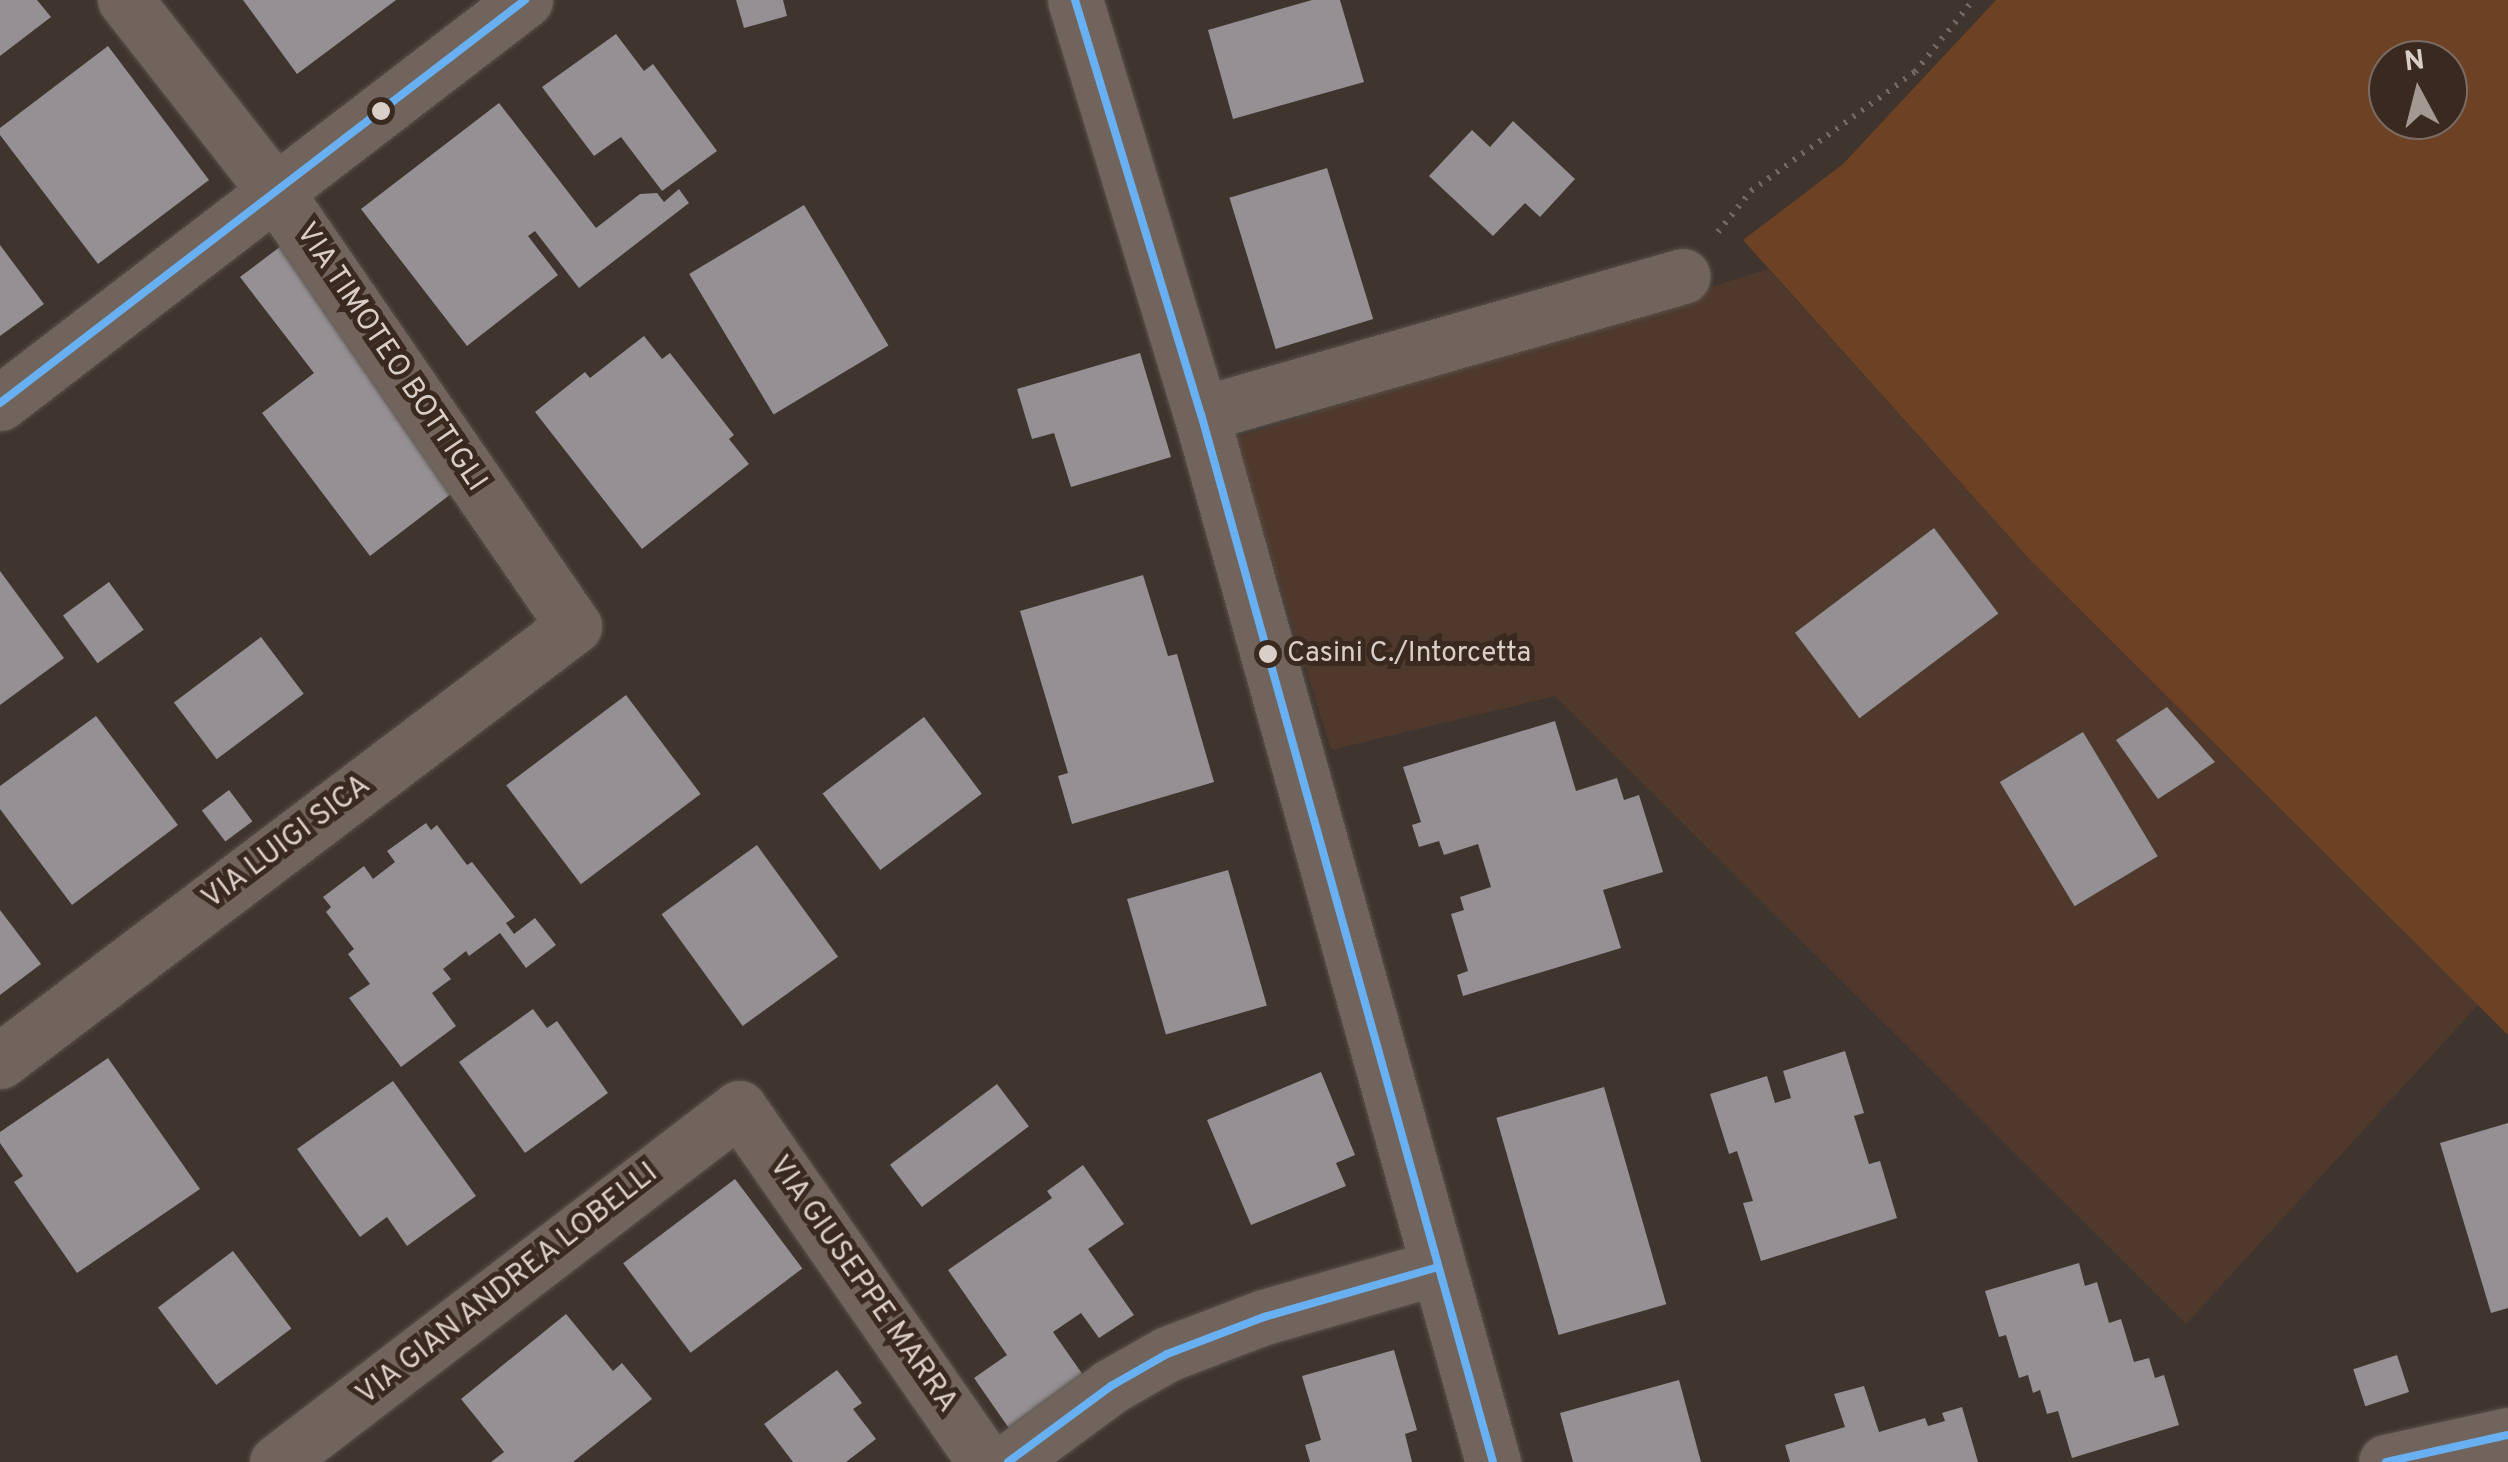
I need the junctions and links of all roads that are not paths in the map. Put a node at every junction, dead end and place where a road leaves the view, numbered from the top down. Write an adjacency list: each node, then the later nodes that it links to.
1 (124, 0): 4 (street, VIA TIMOTEO BOTTIGLI)
2 (525, 0): 4 (street)
3 (1075, 0): 7 (street)
4 (276, 192): 6 (street); 8 (street, VIA TIMOTEO BOTTIGLI)
5 (1684, 276): 7 (street)
6 (0, 403)
7 (1201, 414): 11 (street)
8 (574, 626): 9 (street, VIA LUIGI SICA)
9 (0, 1061)
10 (739, 1108): 13 (street, VIA GIAN ANDREA LOBELLI); 14 (street, VIA GIUSEPPE MARRA)
11 (1438, 1267): 15 (street); 16 (street)
12 (2508, 1435): 17 (street)
13 (277, 1462)
14 (986, 1462)
15 (1008, 1462)
16 (1493, 1462)
17 (2386, 1462)

